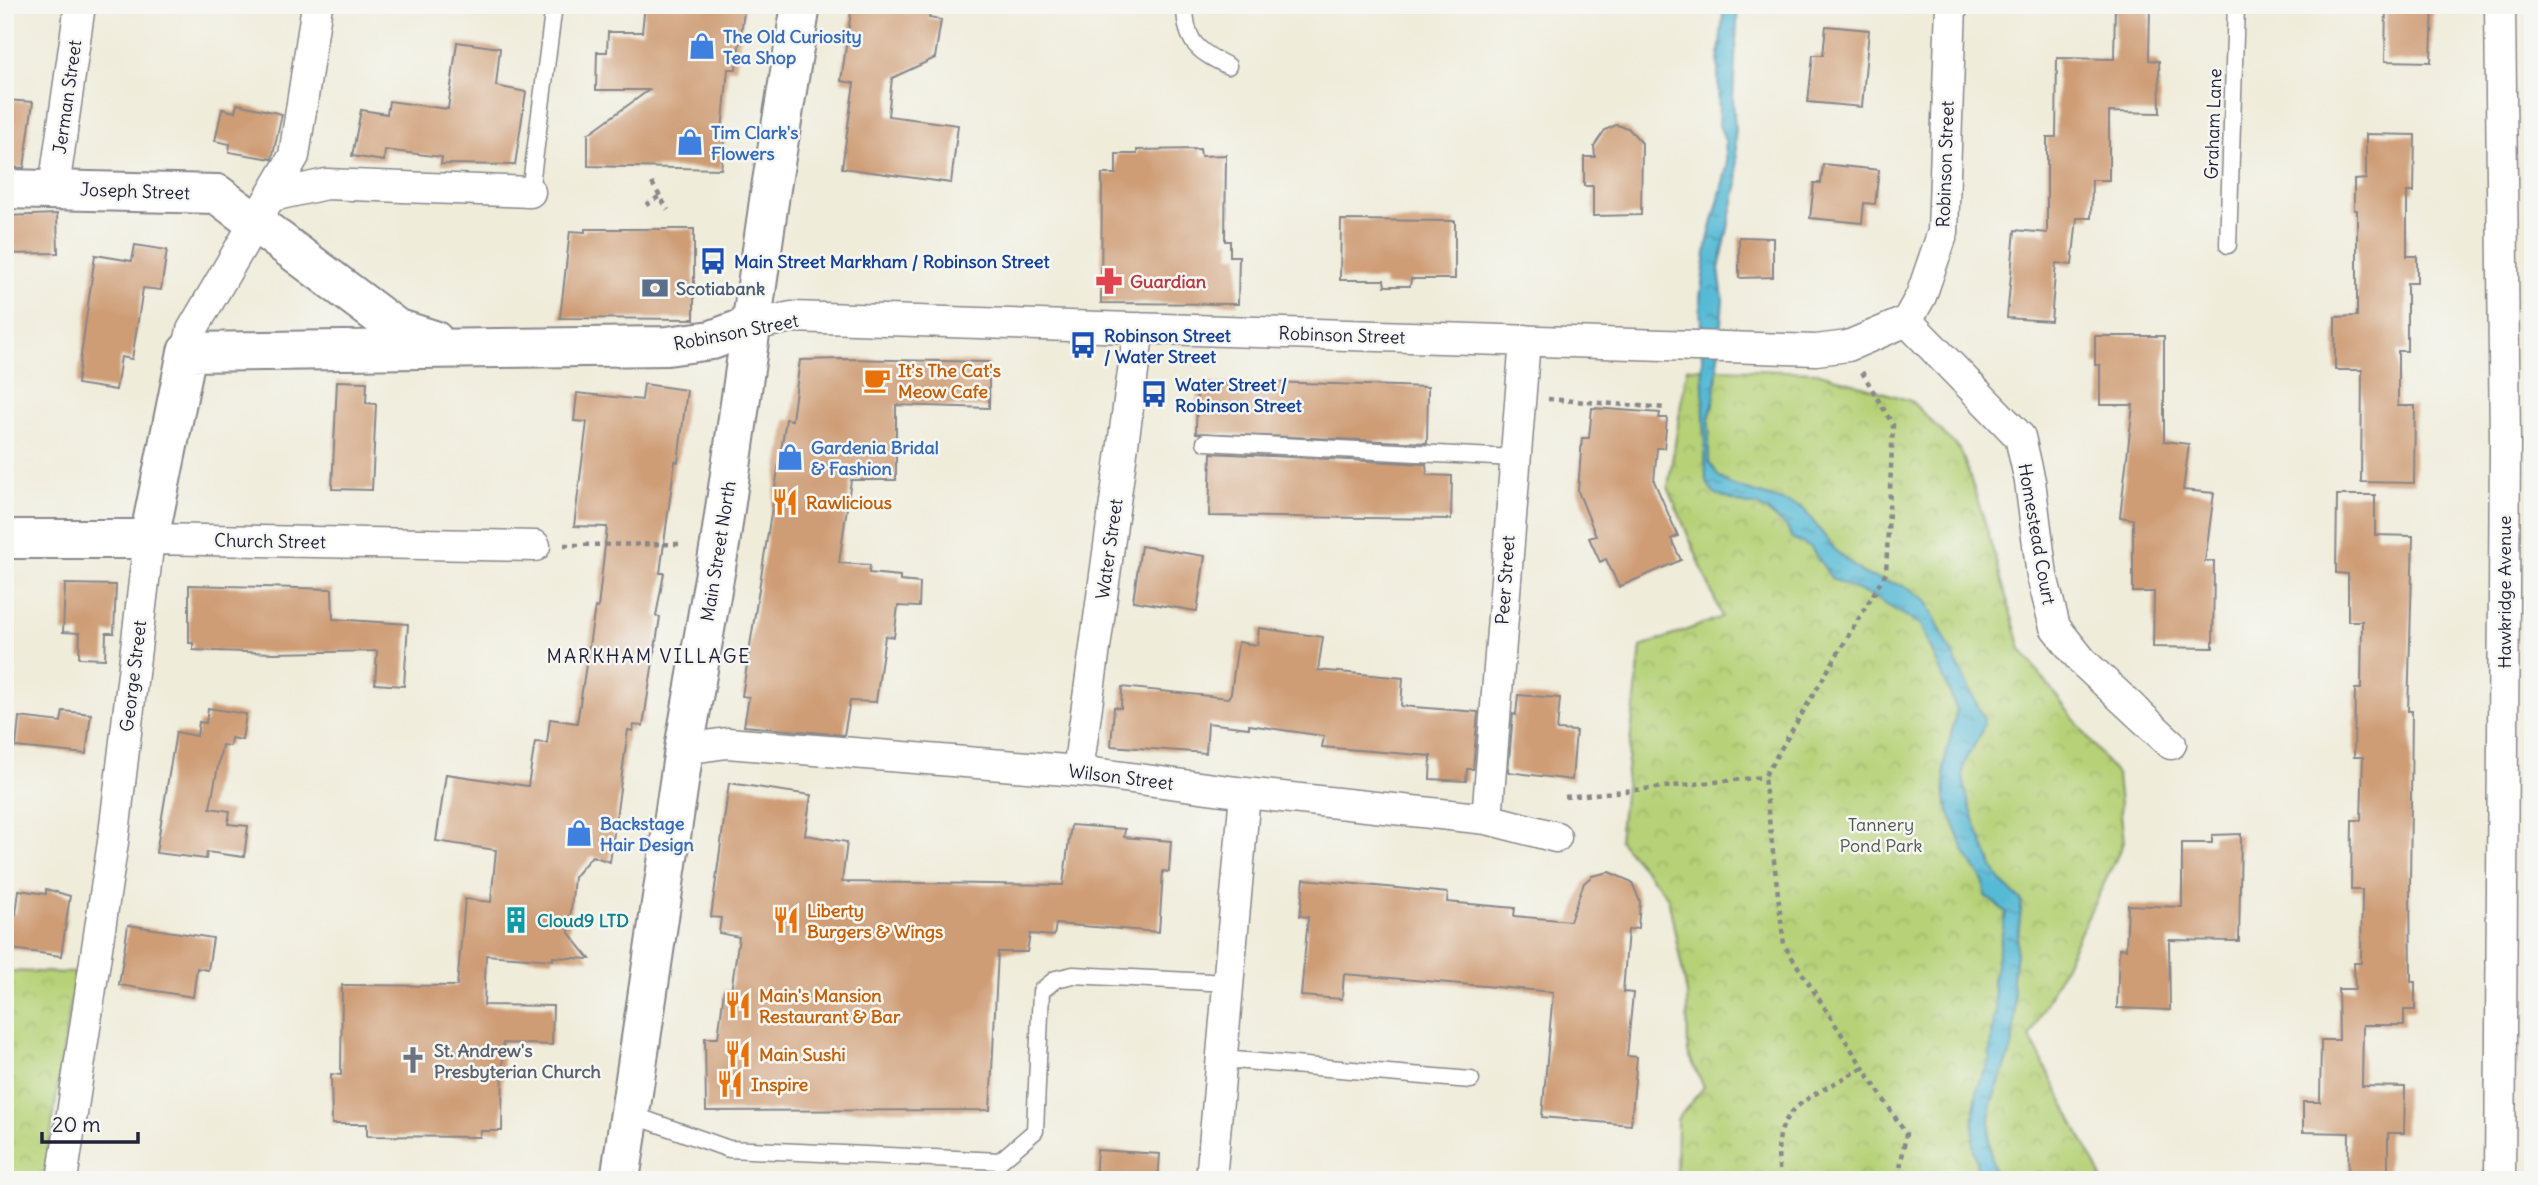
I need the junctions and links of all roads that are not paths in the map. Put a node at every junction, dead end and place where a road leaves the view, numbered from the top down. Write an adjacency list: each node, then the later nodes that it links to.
1 (80, 5): 10 (street, Jerman Street)
2 (317, 5): 13 (street, George Street)
3 (554, 5): 12 (lane)
4 (801, 5): 16 (street, Main Street North)
5 (1185, 5): 9 (lane)
6 (1951, 5): 15 (street, Robinson Street)
7 (2236, 5): 14 (lane, Graham Lane)
8 (2500, 5): 39 (street, Hawkridge Avenue)
9 (1228, 66)
10 (54, 188): 11 (street, Joseph Street); 13 (street, Joseph Street)
11 (5, 189)
12 (530, 192): 13 (street)
13 (264, 209): 19 (street, Robinson Street); 20 (street, George Street)
14 (2228, 245)
15 (1907, 321): 18 (street, Robinson Street); 26 (street, Homestead Court)
16 (752, 325): 17 (street, Robinson Street); 19 (street, Robinson Street); 27 (street, Main Street North)
17 (1139, 328): 18 (street, Robinson Street); 28 (street, Water Street)
18 (1525, 340): 22 (street, Peer Street)
19 (453, 346): 20 (street, Robinson Street)
20 (187, 352): 24 (street, George Street)
21 (1205, 442): 22 (lane)
22 (1514, 458): 30 (street, Peer Street)
23 (5, 539): 24 (street, Church Street)
24 (149, 539): 25 (street, Church Street); 36 (street, George Street)
25 (535, 546)
26 (2171, 744)
27 (684, 749): 28 (street, Wilson Street); 35 (street, Main Street North)
28 (1078, 771): 29 (street, Wilson Street)
29 (1245, 793): 30 (street, Wilson Street); 32 (street)
30 (1487, 819): 31 (street, Wilson Street)
31 (1556, 837)
32 (1229, 984): 33 (street); 35 (lane)
33 (1222, 1059): 34 (lane); 38 (street)
34 (1471, 1080)
35 (630, 1114): 37 (street, Main Street North)
36 (62, 1180)
37 (620, 1180)
38 (1210, 1180)
39 (2500, 1180)

